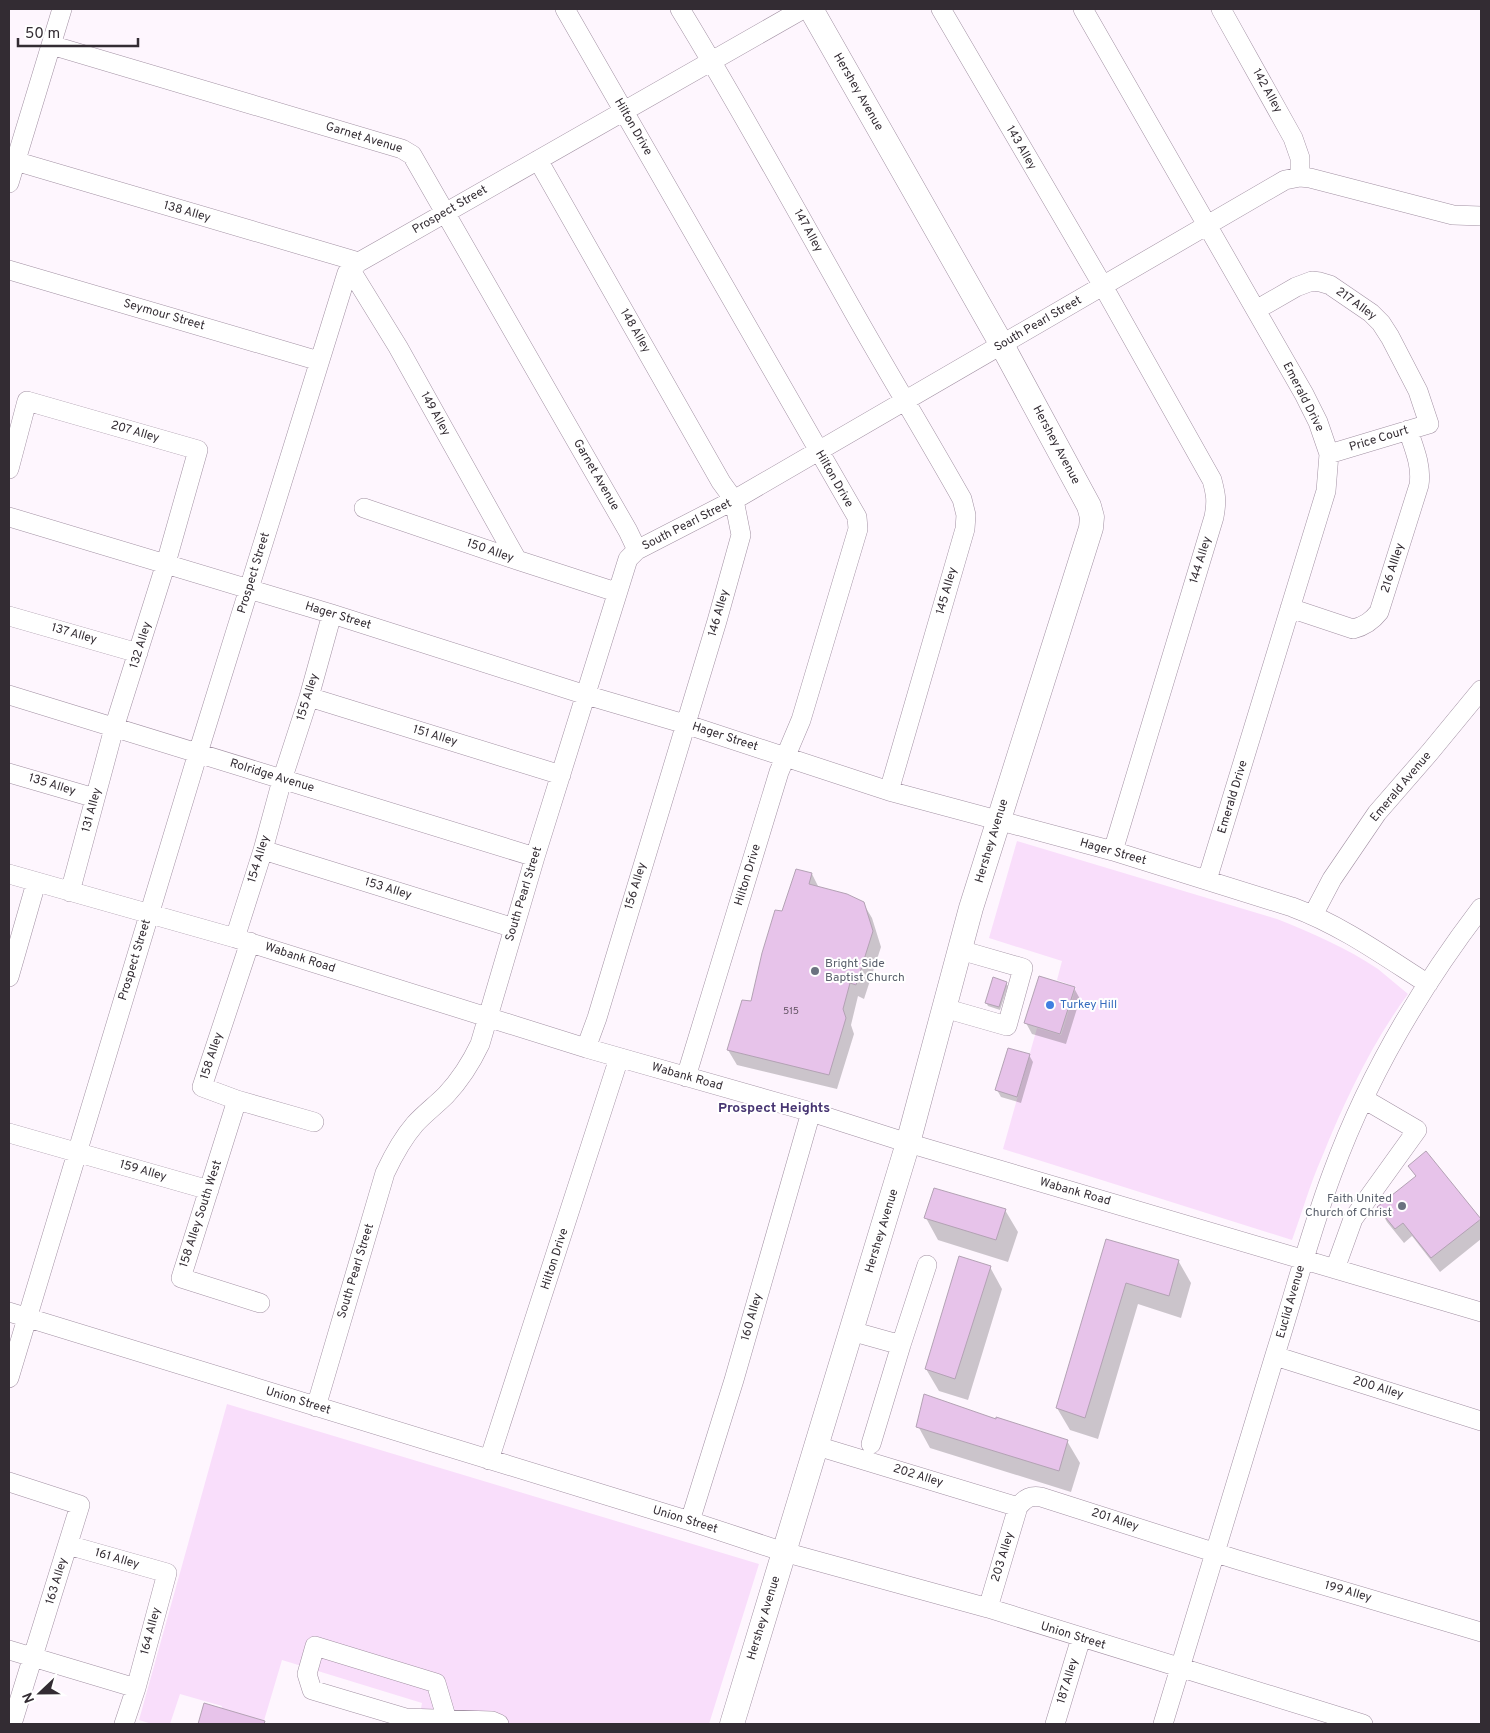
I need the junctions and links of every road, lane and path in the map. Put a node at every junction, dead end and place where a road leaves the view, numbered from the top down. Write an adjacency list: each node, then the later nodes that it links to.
1 (62, 9): 9 (street)
2 (565, 9): 11 (street, Hilton Drive)
3 (680, 9): 10 (street, 147 Alley)
4 (803, 9): 10 (street, Prospect Street)
5 (811, 9): 23 (main road, Hershey Avenue)
6 (941, 9): 21 (street, 143 Alley)
7 (1083, 9): 18 (street, Emerald Drive)
8 (1221, 9): 14 (street, 142 Alley)
9 (51, 45): 13 (street); 16 (street, Garnet Avenue)
10 (711, 60): 11 (street, Prospect Street); 25 (street, 147 Alley)
11 (624, 111): 12 (street, Prospect Street); 28 (street, Hilton Drive)
12 (538, 160): 16 (street, Prospect Street); 31 (street, 148 Alley)
13 (15, 161): 15 (street); 19 (street, 138 Alley)
14 (1300, 178): 17 (street, South Pearl Street); 18 (street, South Pearl Street)
15 (9, 183)
16 (445, 212): 19 (street, Prospect Street); 34 (street, Garnet Avenue)
17 (1481, 216)
18 (1206, 225): 21 (street, South Pearl Street); 22 (street, Emerald Drive)
19 (355, 266): 24 (street, Prospect Street); 35 (street, 149 Alley)
20 (9, 270): 24 (street, Seymour Street)
21 (1103, 286): 23 (street, South Pearl Street); 58 (street, 144 Alley)
22 (1256, 310): 26 (street, 217 Alley); 29 (street, Emerald Drive)
23 (1002, 345): 25 (street, South Pearl Street); 56 (main road, Hershey Avenue)
24 (319, 361): 37 (street, Prospect Street)
25 (906, 401): 28 (street, South Pearl Street); 54 (street, 145 Alley)
26 (1429, 424): 27 (street, Price Court)
27 (1408, 430): 29 (street, Price Court); 39 (street, 216 Allley)
28 (818, 452): 31 (street, South Pearl Street); 50 (street, Hilton Drive)
29 (1329, 454): 39 (street, Emerald Drive)
30 (9, 469): 36 (street, 207 Alley)
31 (734, 500): 34 (street, South Pearl Street); 47 (street, 146 Alley)
32 (364, 508): 35 (street, 150 Alley)
33 (9, 517): 36 (street, Hager Street)
34 (637, 550): 38 (street, South Pearl Street)
35 (517, 560): 38 (street, 150 Alley)
36 (166, 563): 37 (street, Hager Street); 42 (street, 132 Alley)
37 (249, 589): 40 (street, Hager Street); 49 (street, Prospect Street)
38 (616, 592): 45 (street, South Pearl Street)
39 (1290, 608): 61 (street, Emerald Drive)
40 (332, 614): 45 (street, Hager Street); 46 (street, 155 Alley)
41 (9, 616): 42 (street, 137 Alley)
42 (138, 653): 48 (street, 132 Alley)
43 (1481, 690): 66 (street, Emerald Avenue)
44 (9, 695): 48 (street, Rolridge Avenue)
45 (586, 695): 47 (street, Hager Street); 52 (street, South Pearl Street)
46 (309, 697): 52 (street, 151 Alley); 53 (street, 155 Alley)
47 (685, 724): 50 (street, Hager Street); 74 (street, 156 Alley)
48 (114, 728): 49 (street, Rolridge Avenue); 55 (street, 131 Alley)
49 (198, 753): 53 (street, Rolridge Avenue); 64 (street, Prospect Street)
50 (786, 756): 54 (street, Hager Street); 76 (street, Hilton Drive)
51 (9, 773): 55 (street, 135 Alley)
52 (561, 776): 59 (street, South Pearl Street)
53 (282, 780): 57 (street, 154 Alley); 59 (street, Rolridge Avenue)
54 (889, 791): 56 (street, Hager Street)
55 (95, 798): 63 (street, 131 Alley)
56 (999, 820): 58 (street, Hager Street); 69 (main road, Hershey Avenue)
57 (263, 850): 67 (street, 153 Alley); 68 (street, 154 Alley)
58 (1112, 851): 61 (street, Hager Street)
59 (535, 857): 67 (street, South Pearl Street)
60 (9, 874): 62 (street, Wabank Road)
61 (1207, 880): 66 (street, Hager Street)
62 (36, 883): 63 (street, Wabank Road); 70 (street)
63 (70, 892): 64 (street, Wabank Road)
64 (149, 914): 68 (street, Wabank Road); 83 (street, Prospect Street)
65 (1480, 914): 71 (street, Euclid Avenue)
66 (1313, 915): 71 (street, Hager Street)
67 (514, 928): 73 (street, South Pearl Street)
68 (242, 940): 73 (street, Wabank Road); 78 (street, 158 Alley)
69 (960, 950): 72 (main road, Hershey Avenue); 72 (street)
70 (9, 977)
71 (1428, 984): 77 (street, Euclid Avenue)
72 (944, 1008): 82 (main road, Hershey Avenue)
73 (488, 1018): 74 (street, Wabank Road); 96 (street, South Pearl Street)
74 (586, 1048): 75 (street, Wabank Road)
75 (619, 1058): 76 (street, Wabank Road); 100 (street, Hilton Drive)
76 (686, 1077): 79 (street, Wabank Road)
77 (1364, 1099): 85 (street, Euclid Avenue); 87 (street)
78 (237, 1100): 80 (street, 158 Alley); 84 (street, 158 Alley South West)
79 (811, 1112): 82 (street, Wabank Road); 103 (street, 160 Alley)
80 (314, 1122)
81 (9, 1133): 83 (street, 159 Alley)
82 (908, 1143): 85 (street, Wabank Road); 92 (main road, Hershey Avenue)
83 (77, 1152): 84 (street, 159 Alley); 91 (street, Prospect Street)
84 (209, 1190): 88 (street, 158 Alley South West)
85 (1303, 1259): 87 (street, Wabank Road); 94 (street, Euclid Avenue)
86 (927, 1265): 93 (street)
87 (1335, 1268): 90 (street, Wabank Road)
88 (260, 1303)
89 (9, 1312): 91 (street, Union Street)
90 (1481, 1312)
91 (27, 1318): 95 (street, Prospect Street); 96 (street, Union Street)
92 (851, 1332): 93 (street); 99 (main road, Hershey Avenue)
93 (901, 1345): 98 (street)
94 (1275, 1356): 97 (street, 200 Alley); 106 (street, Euclid Avenue)
95 (9, 1378)
96 (316, 1407): 100 (street, Union Street)
97 (1481, 1421)
98 (872, 1444)
99 (817, 1446): 102 (street, 202 Alley); 105 (main road, Hershey Avenue)
100 (489, 1460): 103 (street, Union Street)
101 (9, 1482): 104 (street, 163 Alley)
102 (1018, 1506): 106 (street, 201 Alley); 108 (street, 203 Alley)
103 (690, 1521): 105 (street, Union Street)
104 (68, 1545): 107 (street, 161 Alley); 112 (street, 163 Alley)
105 (784, 1552): 108 (street, Union Street); 119 (main road, Hershey Avenue)
106 (1215, 1552): 109 (street, 199 Alley); 113 (street, Euclid Avenue)
107 (167, 1573): 114 (street, 164 Alley)
108 (988, 1608): 110 (street, Union Street)
109 (1481, 1632)
110 (1081, 1638): 113 (street, Union Street); 120 (street, 187 Alley)
111 (9, 1650): 112 (street)
112 (33, 1657): 114 (street); 116 (street, 163 Alley)
113 (1180, 1668): 121 (street, Euclid Avenue); 122 (street, Union Street)
114 (136, 1688): 117 (street, 164 Alley)
115 (448, 1720): 115 (street); 118 (street)
116 (12, 1724)
117 (124, 1724)
118 (499, 1724)
119 (732, 1724)
120 (1055, 1724)
121 (1162, 1724)
122 (1363, 1724)

